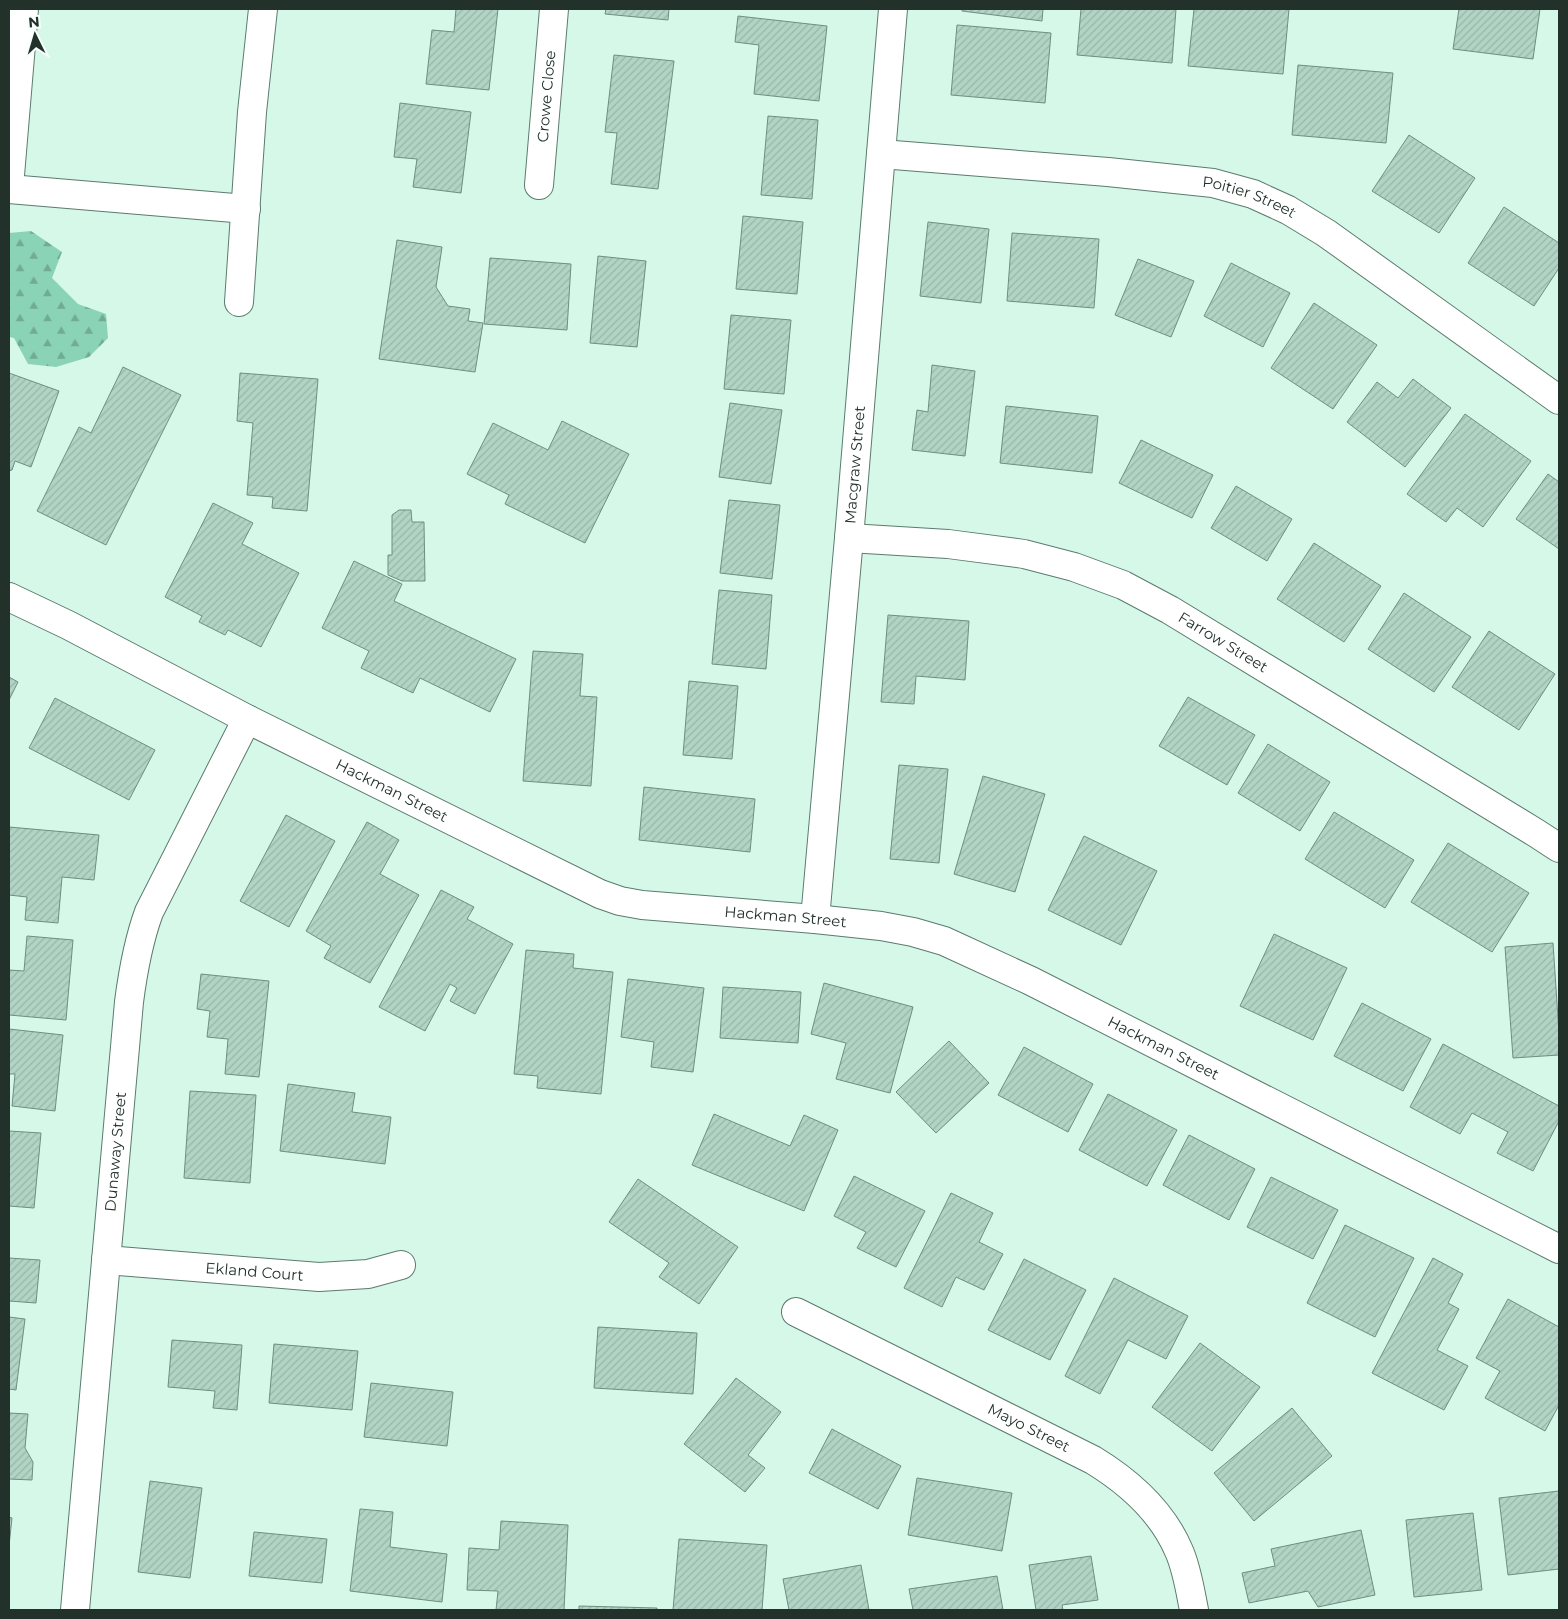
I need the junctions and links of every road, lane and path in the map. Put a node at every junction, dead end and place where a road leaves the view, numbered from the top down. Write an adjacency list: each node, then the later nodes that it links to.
1 (24, 9): 7 (street)
2 (263, 9): 8 (street)
3 (554, 9): 6 (street, Crowe Close)
4 (893, 9): 5 (street, Macgraw Street)
5 (881, 154): 10 (street, Poitier Street); 11 (street, Macgraw Street)
6 (539, 186)
7 (9, 188): 8 (street)
8 (246, 209): 9 (street)
9 (239, 302)
10 (1559, 400)
11 (849, 538): 14 (street, Farrow Street); 15 (street, Macgraw Street)
12 (9, 597): 13 (street, Hackman Street)
13 (247, 719): 15 (street, Hackman Street); 17 (street, Dunaway Street)
14 (1559, 848)
15 (815, 919): 16 (street, Hackman Street)
16 (1559, 1249)
17 (106, 1260): 18 (street, Ekland Court); 20 (street, Dunaway Street)
18 (401, 1265)
19 (796, 1312): 21 (street, Mayo Street)
20 (75, 1610)
21 (1194, 1610)

